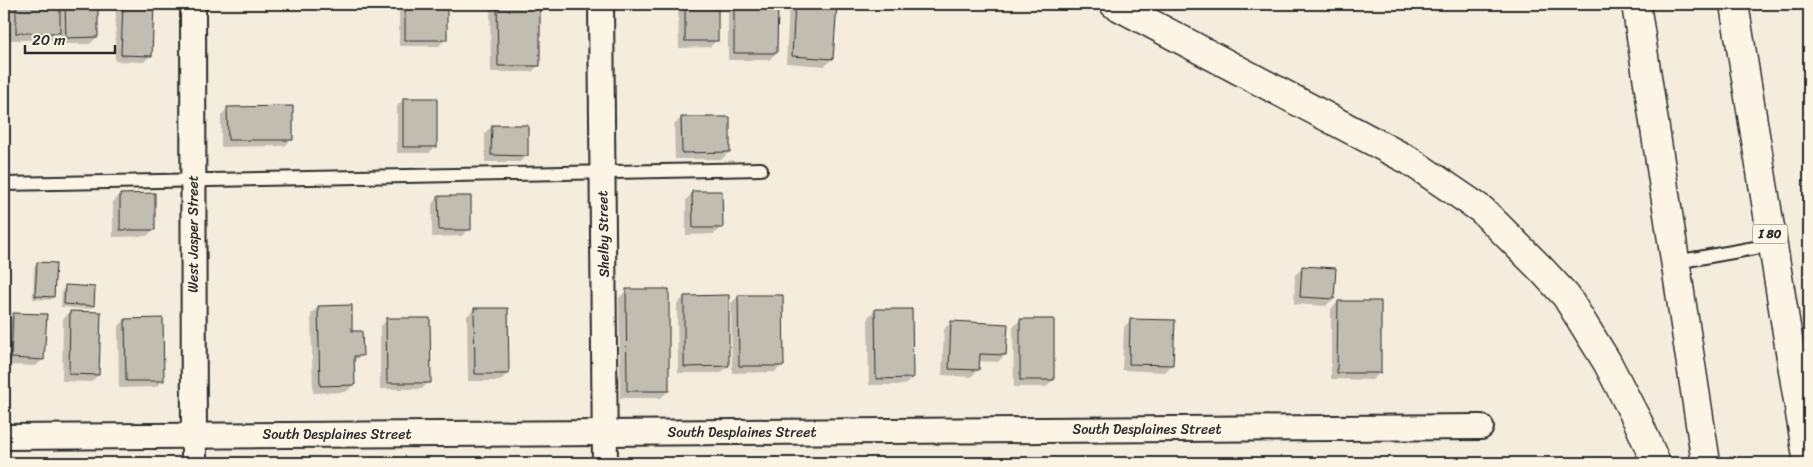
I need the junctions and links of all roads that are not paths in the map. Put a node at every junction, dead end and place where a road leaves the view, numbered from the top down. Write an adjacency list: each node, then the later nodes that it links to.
1 (192, 4): 8 (street, West Jasper Street)
2 (600, 4): 7 (street, Shelby Street)
3 (1114, 4): 18 (highway)
4 (1636, 4): 11 (highway)
5 (1734, 4): 10 (highway, I 80)
6 (761, 169): 7 (lane)
7 (602, 172): 8 (lane); 13 (street, Shelby Street)
8 (193, 181): 9 (lane); 14 (street, West Jasper Street)
9 (4, 184)
10 (1772, 245): 11 (lane); 20 (highway, I 80)
11 (1676, 262): 19 (highway)
12 (1481, 427): 13 (street, South Desplaines Street)
13 (605, 433): 14 (street, South Desplaines Street); 17 (street, Shelby Street)
14 (194, 435): 15 (street, South Desplaines Street); 16 (street, West Jasper Street)
15 (4, 437)
16 (194, 463)
17 (605, 463)
18 (1656, 463)
19 (1706, 463)
20 (1808, 463)

